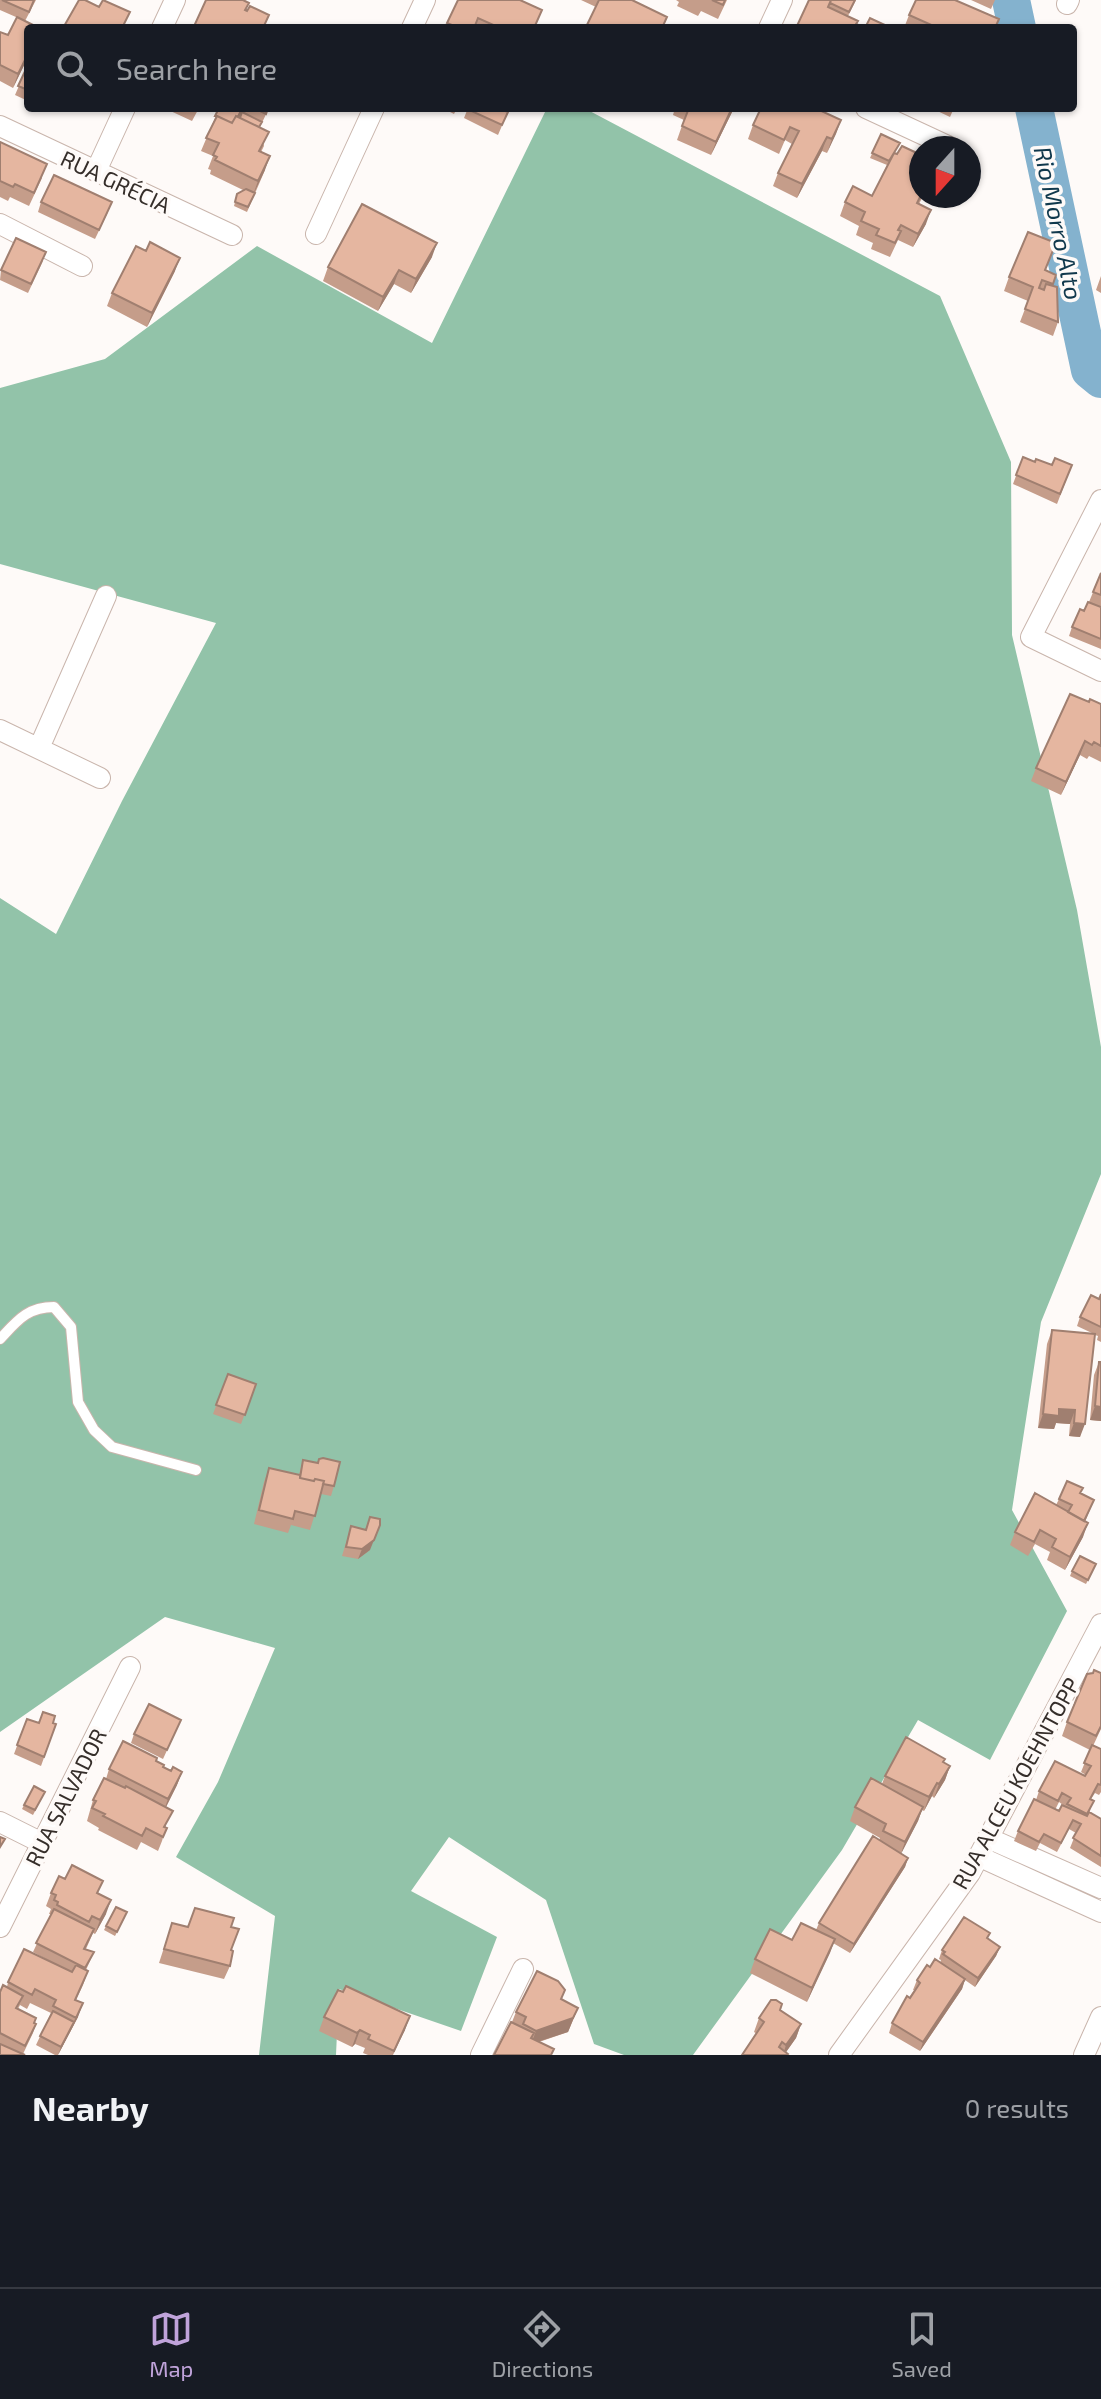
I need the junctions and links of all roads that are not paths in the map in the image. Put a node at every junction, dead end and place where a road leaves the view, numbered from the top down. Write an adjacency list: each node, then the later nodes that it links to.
1 (175, 0): 4 (street)
2 (425, 0): 5 (street)
3 (782, 0): 6 (street)
4 (164, 24)
5 (414, 24)
6 (771, 24)
7 (123, 112): 12 (street)
8 (372, 112): 14 (street)
9 (875, 112): 11 (street)
10 (0, 126): 12 (street, RUA GRÉCIA)
11 (926, 136)
12 (96, 171): 15 (street, RUA GRÉCIA)
13 (0, 224): 16 (street)
14 (316, 234)
15 (232, 235)
16 (82, 266)
17 (1101, 500): 19 (street)
18 (106, 596): 21 (street)
19 (1101, 671)
20 (0, 730): 21 (street)
21 (39, 748): 22 (street)
22 (100, 778)
23 (0, 1339): 24 (lane)
24 (196, 1470)
25 (1098, 1637): 29 (street, RUA ALCEU KOEHNTOPP)
26 (130, 1667): 28 (street, RUA SALVADOR)
27 (0, 1822): 28 (street)
28 (42, 1843): 32 (street, RUA SALVADOR)
29 (983, 1847): 30 (street); 31 (street); 36 (street, RUA ALCEU KOEHNTOPP)
30 (1101, 1888)
31 (1101, 1912)
32 (0, 1927)
33 (523, 1969): 35 (street)
34 (1101, 2017): 37 (street)
35 (481, 2055)
36 (839, 2055)
37 (1084, 2055)

